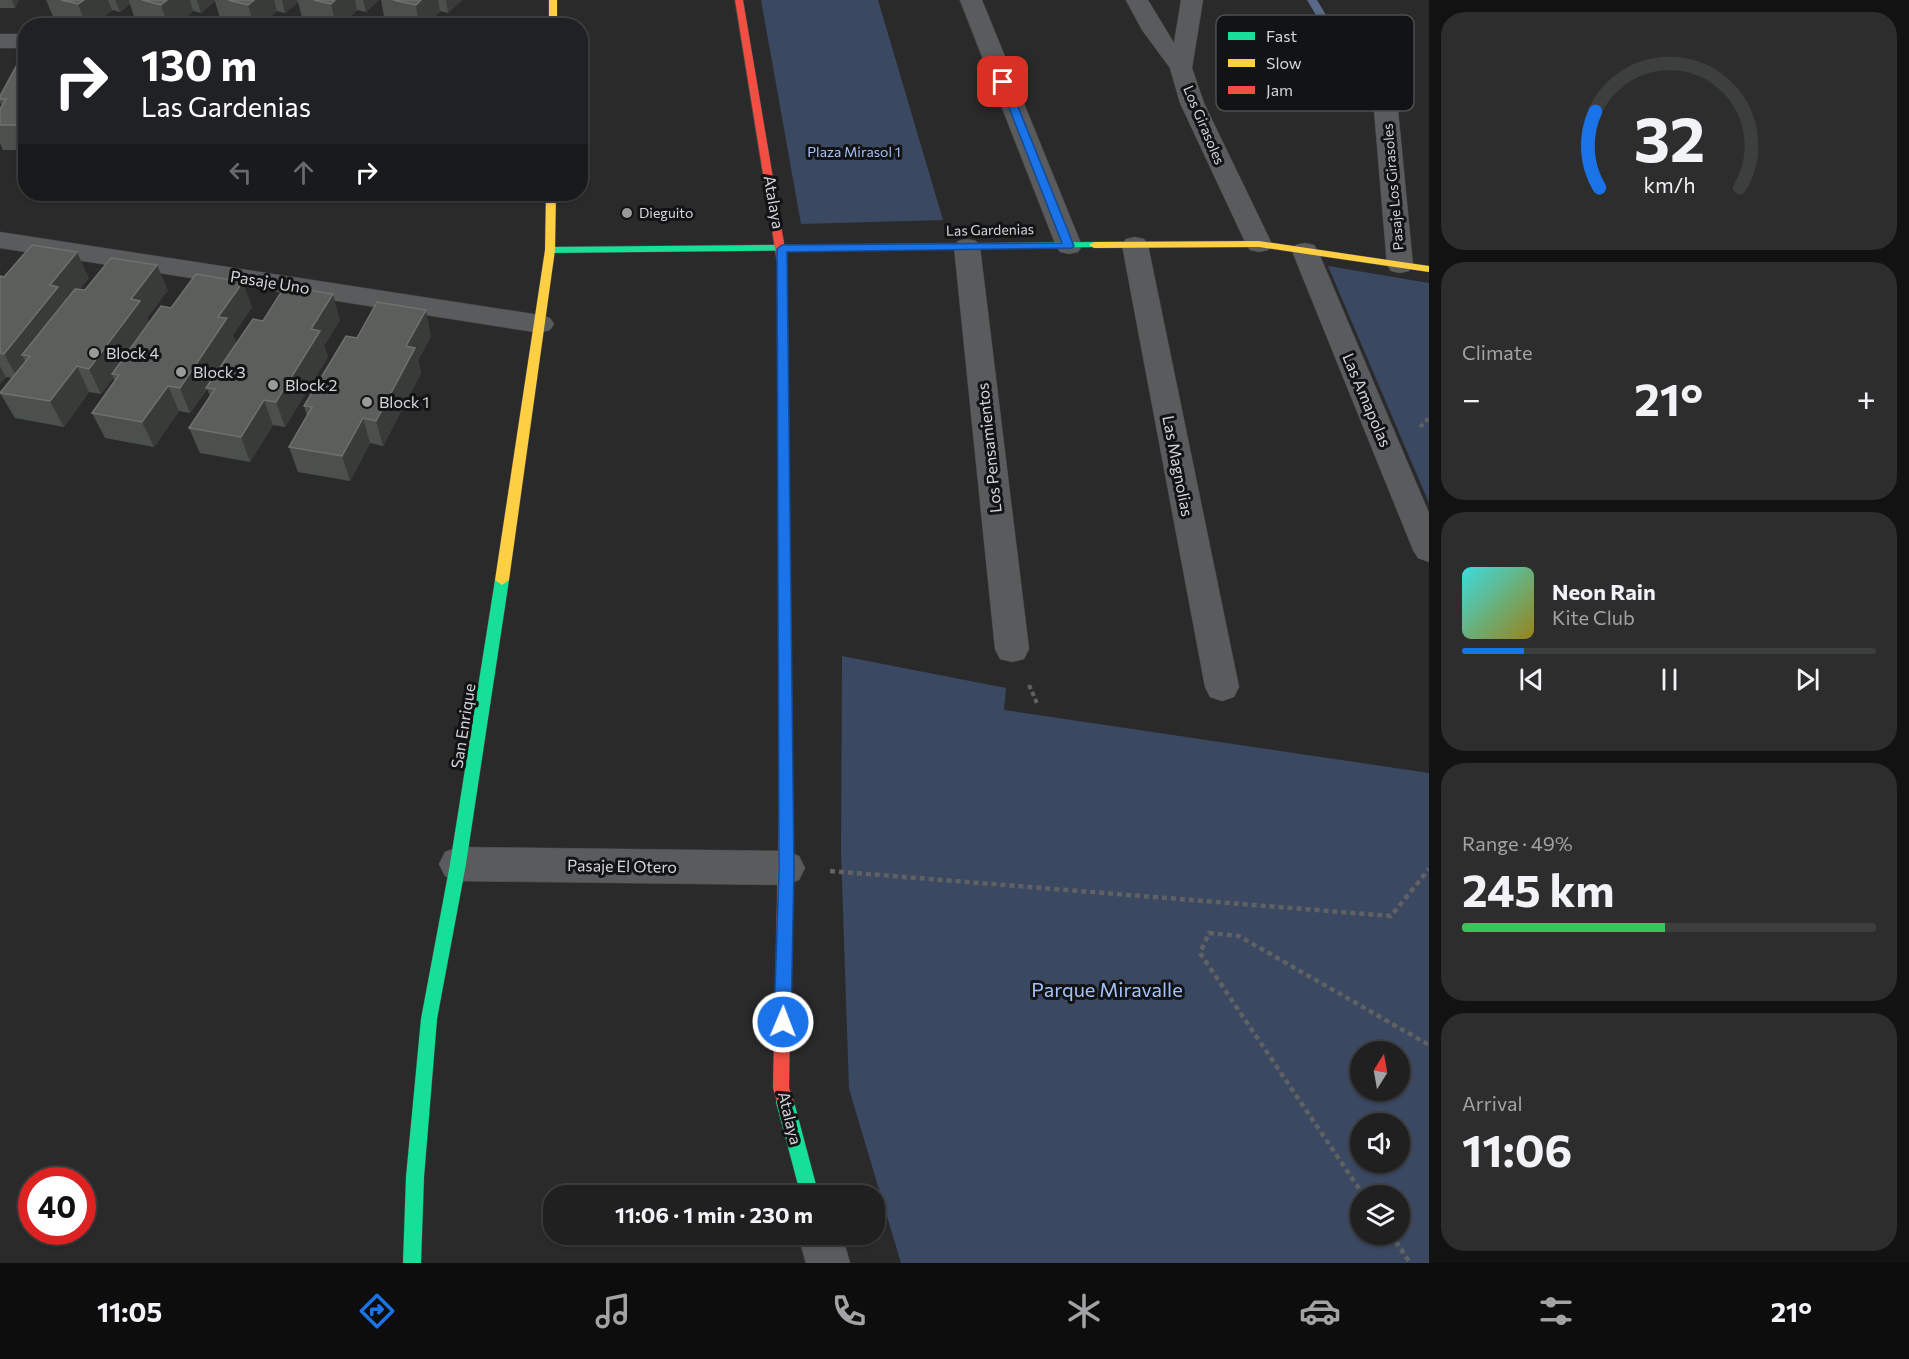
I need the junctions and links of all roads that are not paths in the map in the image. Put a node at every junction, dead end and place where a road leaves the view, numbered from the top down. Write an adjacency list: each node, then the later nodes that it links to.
1 (553, 0): 6 (street)
2 (739, 0): 17 (street, Atalaya)
3 (971, 0): 15 (street)
4 (1137, 0): 9 (street)
5 (1192, 0): 9 (street, Los Girasoles)
6 (553, 18)
7 (0, 41): 8 (street)
8 (18, 42)
9 (1181, 68): 13 (street, Los Girasoles)
10 (1386, 111): 20 (street, Pasaje Los Girasoles)
11 (551, 201): 18 (street, San Enrique)
12 (0, 240): 22 (street, Pasaje Uno)
13 (1259, 244): 14 (street, Las Gardenias); 19 (street, Las Gardenias)
14 (1134, 245): 15 (street, Las Gardenias); 25 (street, Las Magnolias)
15 (1068, 246): 16 (street, Las Gardenias)
16 (967, 247): 17 (street, Las Gardenias); 24 (street, Los Pensamientos)
17 (782, 249): 18 (street, Las Gardenias); 27 (street, Atalaya)
18 (550, 250): 22 (street, San Enrique)
19 (1305, 251): 20 (street, Las Gardenias); 23 (street, Las Amapolas)
20 (1400, 265): 21 (street, Las Gardenias)
21 (1429, 269)
22 (540, 324): 26 (street, San Enrique)
23 (1429, 550)
24 (1012, 649)
25 (1222, 687)
26 (458, 864): 27 (street, Pasaje El Otero); 30 (street, San Enrique)
27 (786, 868): 28 (street, Atalaya)
28 (807, 1185)
29 (823, 1245): 31 (street)
30 (412, 1263)
31 (828, 1263)

